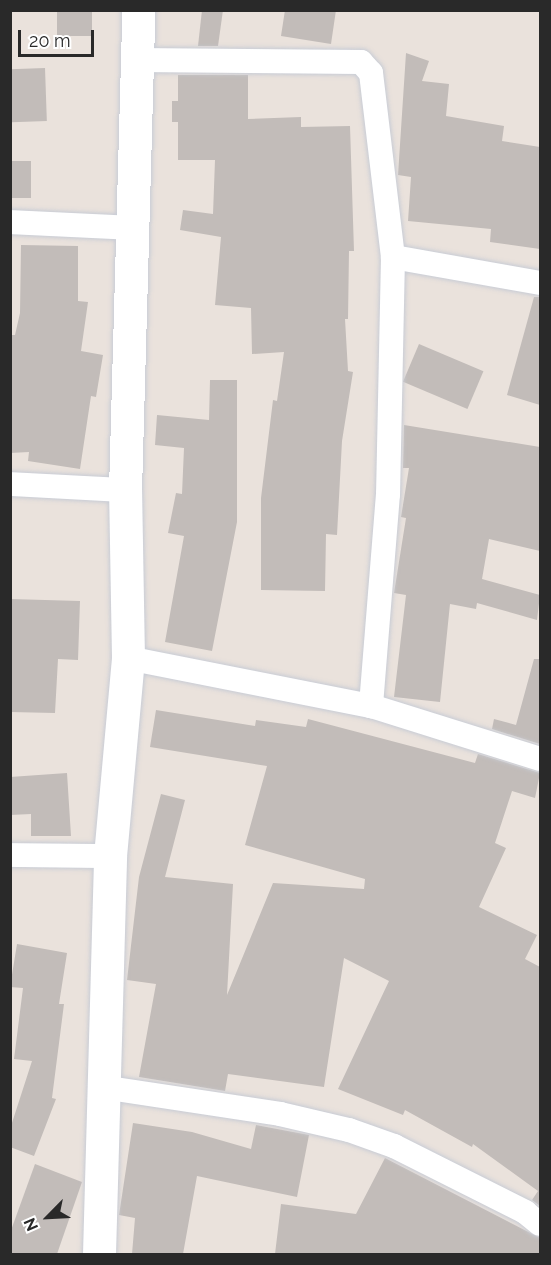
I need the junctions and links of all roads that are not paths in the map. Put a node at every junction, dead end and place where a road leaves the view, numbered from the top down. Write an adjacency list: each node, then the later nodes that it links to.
1 (138, 10): 2 (main road)
2 (137, 60): 4 (main road); 5 (street)
3 (10, 222): 4 (street)
4 (133, 228): 8 (main road)
5 (393, 257): 6 (street); 10 (street)
6 (540, 283)
7 (10, 484): 8 (street)
8 (125, 490): 9 (main road)
9 (128, 658): 10 (street); 13 (main road)
10 (371, 706): 11 (street)
11 (540, 759)
12 (10, 855): 13 (street)
13 (110, 856): 14 (main road)
14 (102, 1087): 15 (street); 16 (main road)
15 (540, 1224)
16 (99, 1254)

